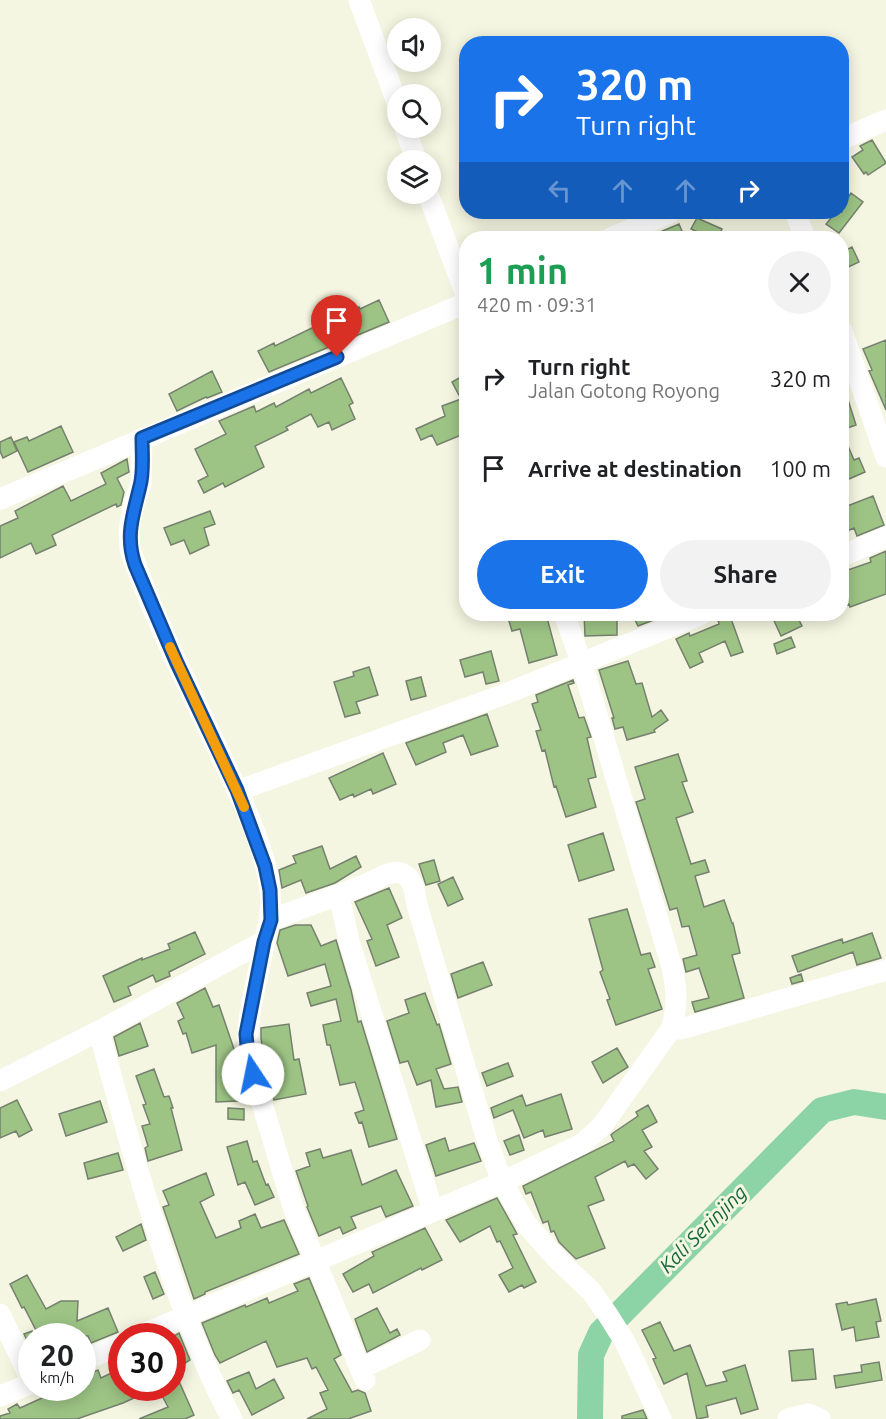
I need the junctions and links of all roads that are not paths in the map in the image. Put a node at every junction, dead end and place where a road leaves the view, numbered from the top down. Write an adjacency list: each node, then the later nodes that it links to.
1 (359, 0): 2 (street)
2 (390, 84)
3 (886, 120): 4 (street)
4 (849, 136)
5 (432, 204): 8 (street)
6 (655, 219): 7 (street)
7 (627, 231)
8 (459, 276)
9 (459, 306): 11 (street)
10 (849, 351): 12 (street)
11 (142, 438): 13 (street); 19 (street)
12 (886, 457)
13 (0, 499)
14 (886, 537): 15 (street)
15 (849, 553)
16 (567, 621): 18 (street)
17 (685, 621): 18 (street)
18 (582, 663): 19 (street); 24 (street)
19 (237, 790): 21 (street)
20 (339, 895): 21 (street); 27 (street); 28 (street)
21 (271, 920): 22 (street)
22 (264, 942): 25 (street); 29 (street)
23 (886, 970): 24 (street)
24 (671, 1029): 27 (street)
25 (99, 1031): 26 (street); 31 (street)
26 (0, 1081)
27 (502, 1182): 28 (street); 38 (street)
28 (433, 1211): 29 (street)
29 (317, 1262): 31 (street); 33 (street)
30 (0, 1314): 34 (street)
31 (185, 1317): 32 (street); 37 (street)
32 (170, 1323)
33 (420, 1340)
34 (18, 1352)
35 (18, 1388): 36 (street)
36 (0, 1396)
37 (232, 1419)
38 (662, 1419)
39 (788, 1419): 40 (street)
40 (820, 1419)

